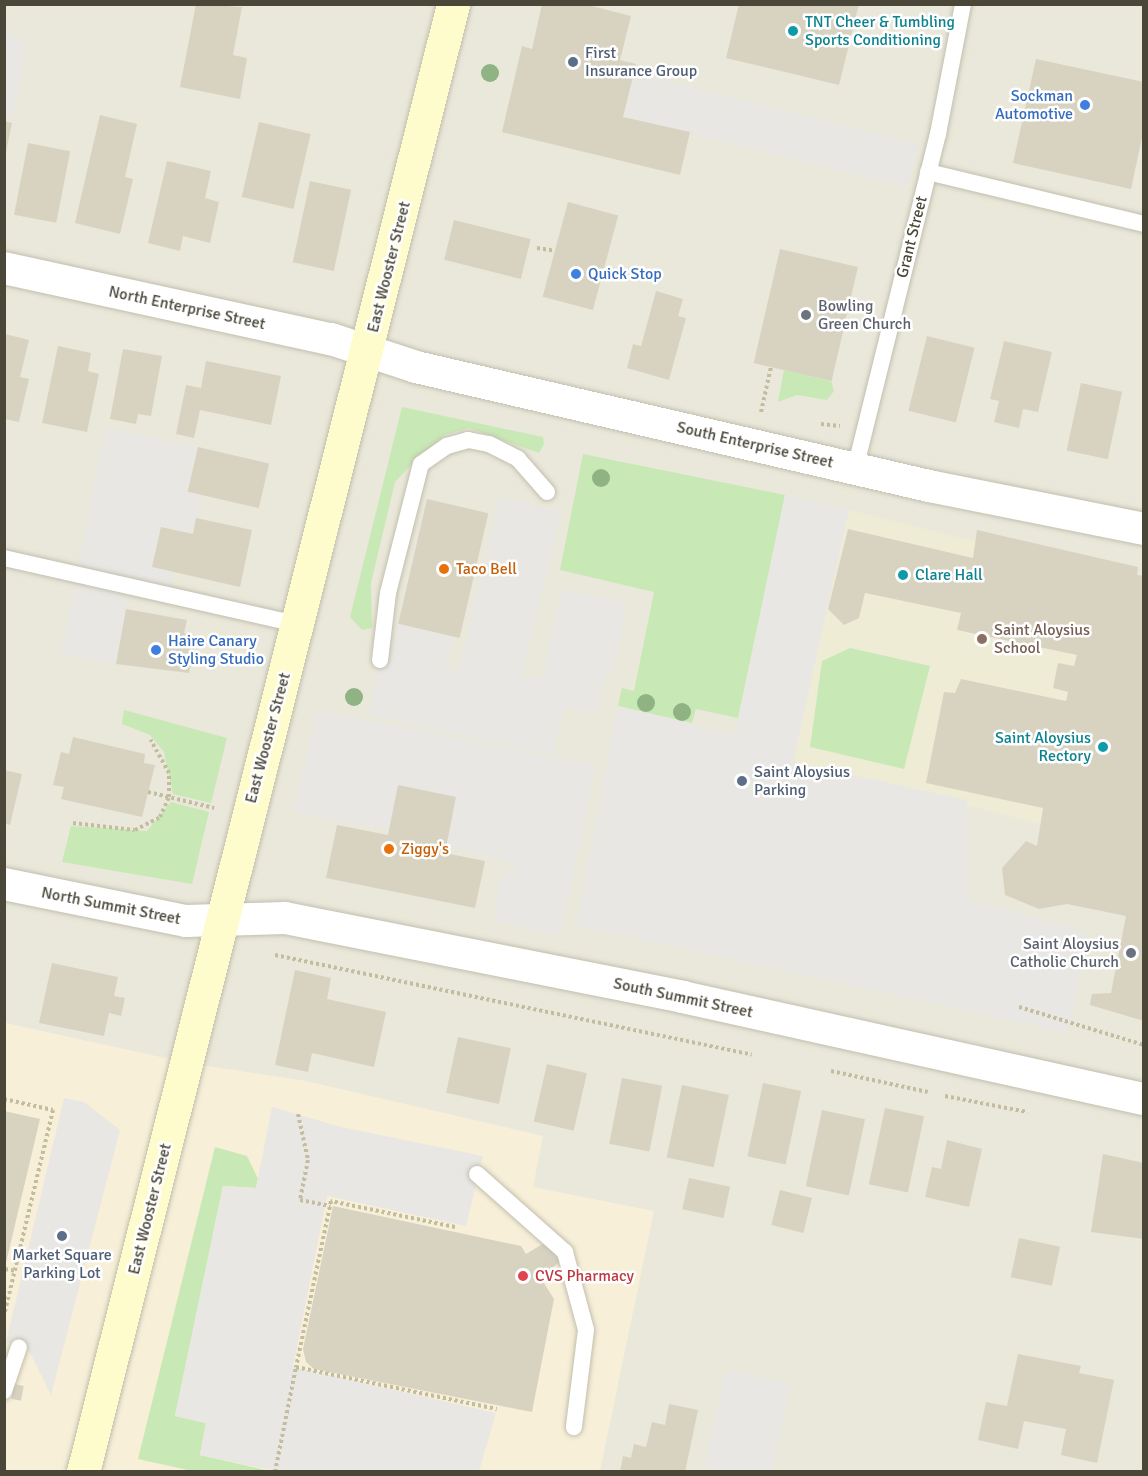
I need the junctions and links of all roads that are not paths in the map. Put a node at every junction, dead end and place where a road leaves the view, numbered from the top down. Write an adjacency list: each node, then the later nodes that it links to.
1 (453, 4): 6 (main road, East Wooster Street)
2 (963, 4): 3 (lane, Grant Street)
3 (928, 172): 4 (lane); 7 (lane, Grant Street)
4 (1143, 224)
5 (4, 268): 6 (street, North Enterprise Street)
6 (369, 352): 7 (street, South Enterprise Street); 11 (main road, East Wooster Street)
7 (855, 469): 9 (street, South Enterprise Street)
8 (547, 492): 12 (lane)
9 (1143, 529)
10 (4, 558): 11 (lane)
11 (298, 624): 14 (main road, East Wooster Street)
12 (380, 660)
13 (4, 884): 14 (street, North Summit Street)
14 (219, 919): 15 (street, South Summit Street); 20 (main road, East Wooster Street)
15 (1143, 1098)
16 (477, 1174): 19 (lane)
17 (19, 1347): 18 (lane)
18 (4, 1391)
19 (574, 1426)
20 (83, 1472)

